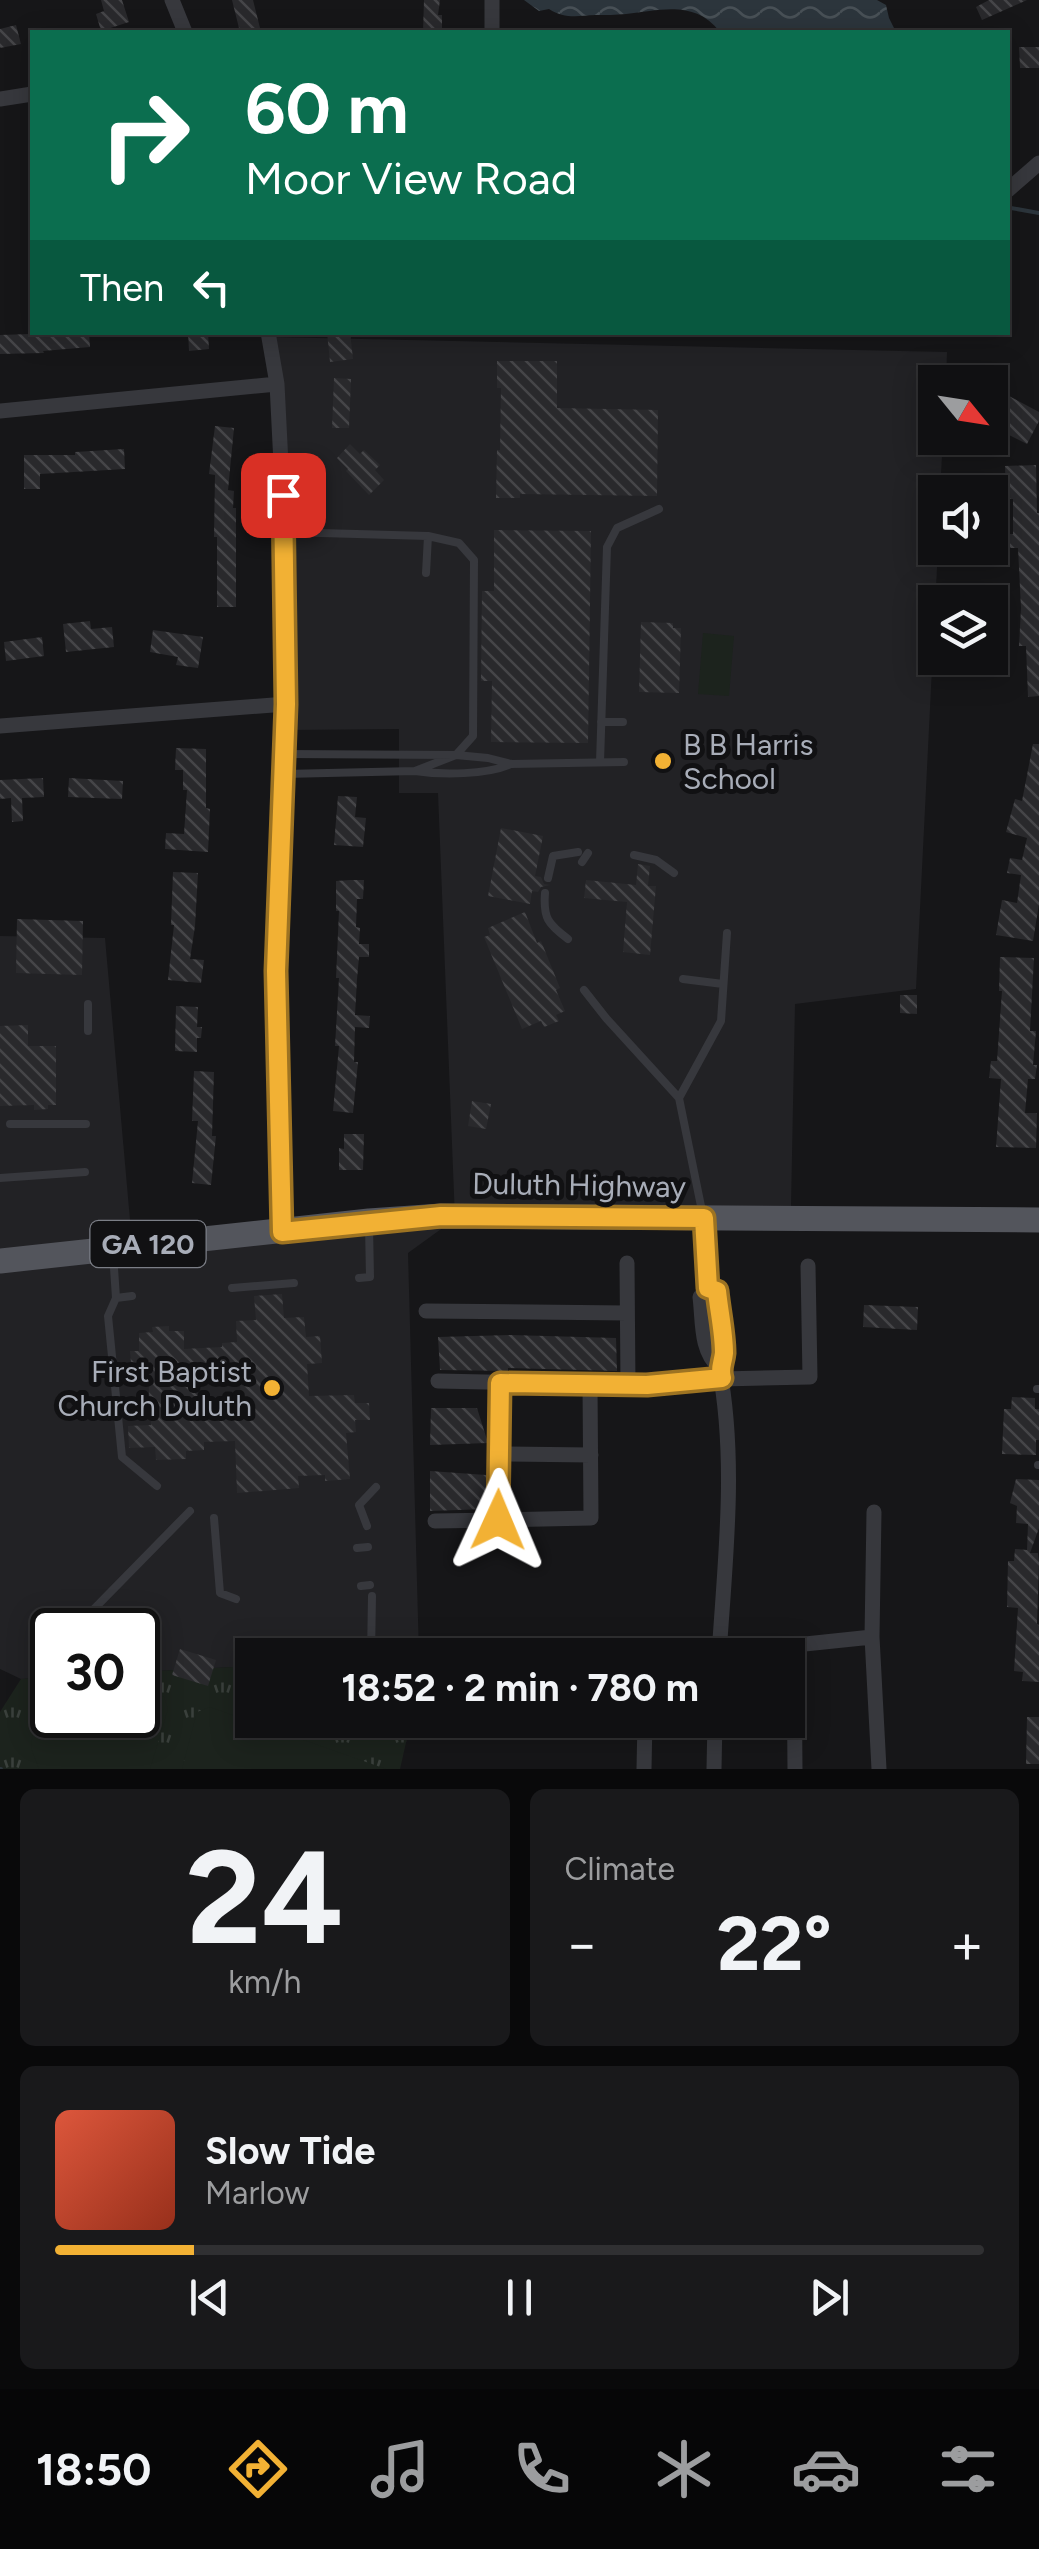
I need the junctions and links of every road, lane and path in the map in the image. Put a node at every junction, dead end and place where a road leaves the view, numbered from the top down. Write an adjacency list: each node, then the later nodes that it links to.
1 (172, 0): 3 (street)
2 (492, 0): 4 (street)
3 (185, 30)
4 (492, 30)
5 (30, 94): 6 (street)
6 (0, 99)
7 (1039, 163): 8 (street)
8 (1010, 188)
9 (269, 335): 10 (street)
10 (277, 384): 11 (street); 13 (street)
11 (0, 410)
12 (659, 509): 17 (lane)
13 (285, 532): 14 (lane); 16 (street)
14 (428, 536): 15 (lane); 21 (lane)
15 (426, 573)
16 (286, 704): 19 (street); 20 (street)
17 (601, 722): 18 (lane); 22 (lane)
18 (624, 722)
19 (0, 726)
20 (284, 754): 21 (lane); 26 (street)
21 (456, 756): 24 (lane); 25 (lane)
22 (600, 762): 23 (lane); 24 (lane)
23 (624, 762)
24 (511, 764): 25 (lane)
25 (416, 771): 26 (lane)
26 (284, 774): 49 (street)
27 (634, 855): 29 (lane)
28 (582, 862): 30 (lane)
29 (674, 874)
30 (548, 878)
31 (545, 893): 33 (lane)
32 (726, 938): 35 (lane)
33 (568, 939)
34 (683, 980): 35 (lane)
35 (723, 984): 38 (lane)
36 (584, 990): 41 (lane)
37 (88, 1004): 40 (lane)
38 (721, 1022): 39 (lane); 41 (lane)
39 (734, 1025)
40 (88, 1032)
41 (679, 1098): 46 (lane)
42 (10, 1124): 43 (lane)
43 (86, 1124)
44 (85, 1172): 45 (lane)
45 (0, 1178)
46 (704, 1218): 47 (main road, Duluth Highway / GA 120); 48 (main road, Duluth Highway / GA 120); 57 (street)
47 (1039, 1220)
48 (369, 1222): 49 (main road, Duluth Highway / GA 120); 54 (lane)
49 (282, 1232): 50 (main road, Duluth Highway / GA 120)
50 (112, 1248): 51 (main road, Duluth Highway / GA 120); 59 (lane)
51 (0, 1261)
52 (627, 1263): 61 (street)
53 (808, 1266): 66 (street)
54 (359, 1278)
55 (294, 1283): 56 (lane)
56 (232, 1288)
57 (708, 1288): 62 (street); 63 (street)
58 (132, 1296): 59 (lane)
59 (110, 1304): 64 (lane)
60 (426, 1312): 61 (street)
61 (628, 1312): 70 (street)
62 (720, 1320): 63 (street); 66 (street)
63 (703, 1323): 66 (street)
64 (112, 1358): 65 (lane); 71 (lane)
65 (100, 1359)
66 (720, 1373): 70 (street); 94 (street)
67 (438, 1381): 68 (street)
68 (500, 1383): 69 (street); 73 (street)
69 (590, 1384): 70 (street); 74 (street)
70 (628, 1385)
71 (117, 1412): 72 (lane); 75 (lane)
72 (106, 1413)
73 (500, 1454): 74 (street); 82 (street)
74 (591, 1455): 82 (street)
75 (122, 1456): 76 (lane); 77 (lane)
76 (111, 1460)
77 (157, 1486)
78 (376, 1487): 84 (lane)
79 (190, 1511): 91 (lane)
80 (874, 1512): 92 (street)
81 (214, 1518): 88 (lane)
82 (498, 1520): 83 (street)
83 (435, 1521)
84 (366, 1526)
85 (356, 1548): 86 (lane)
86 (368, 1548)
87 (229, 1559): 88 (lane)
88 (217, 1560): 90 (lane)
89 (372, 1596): 93 (lane)
90 (236, 1599)
91 (95, 1608)
92 (872, 1637): 95 (street); 102 (street)
93 (371, 1638)
94 (720, 1638)
95 (805, 1645)
96 (645, 1738): 99 (street)
97 (715, 1738): 100 (street)
98 (795, 1738): 101 (street)
99 (644, 1769)
100 (714, 1769)
101 (795, 1769)
102 (879, 1769)

